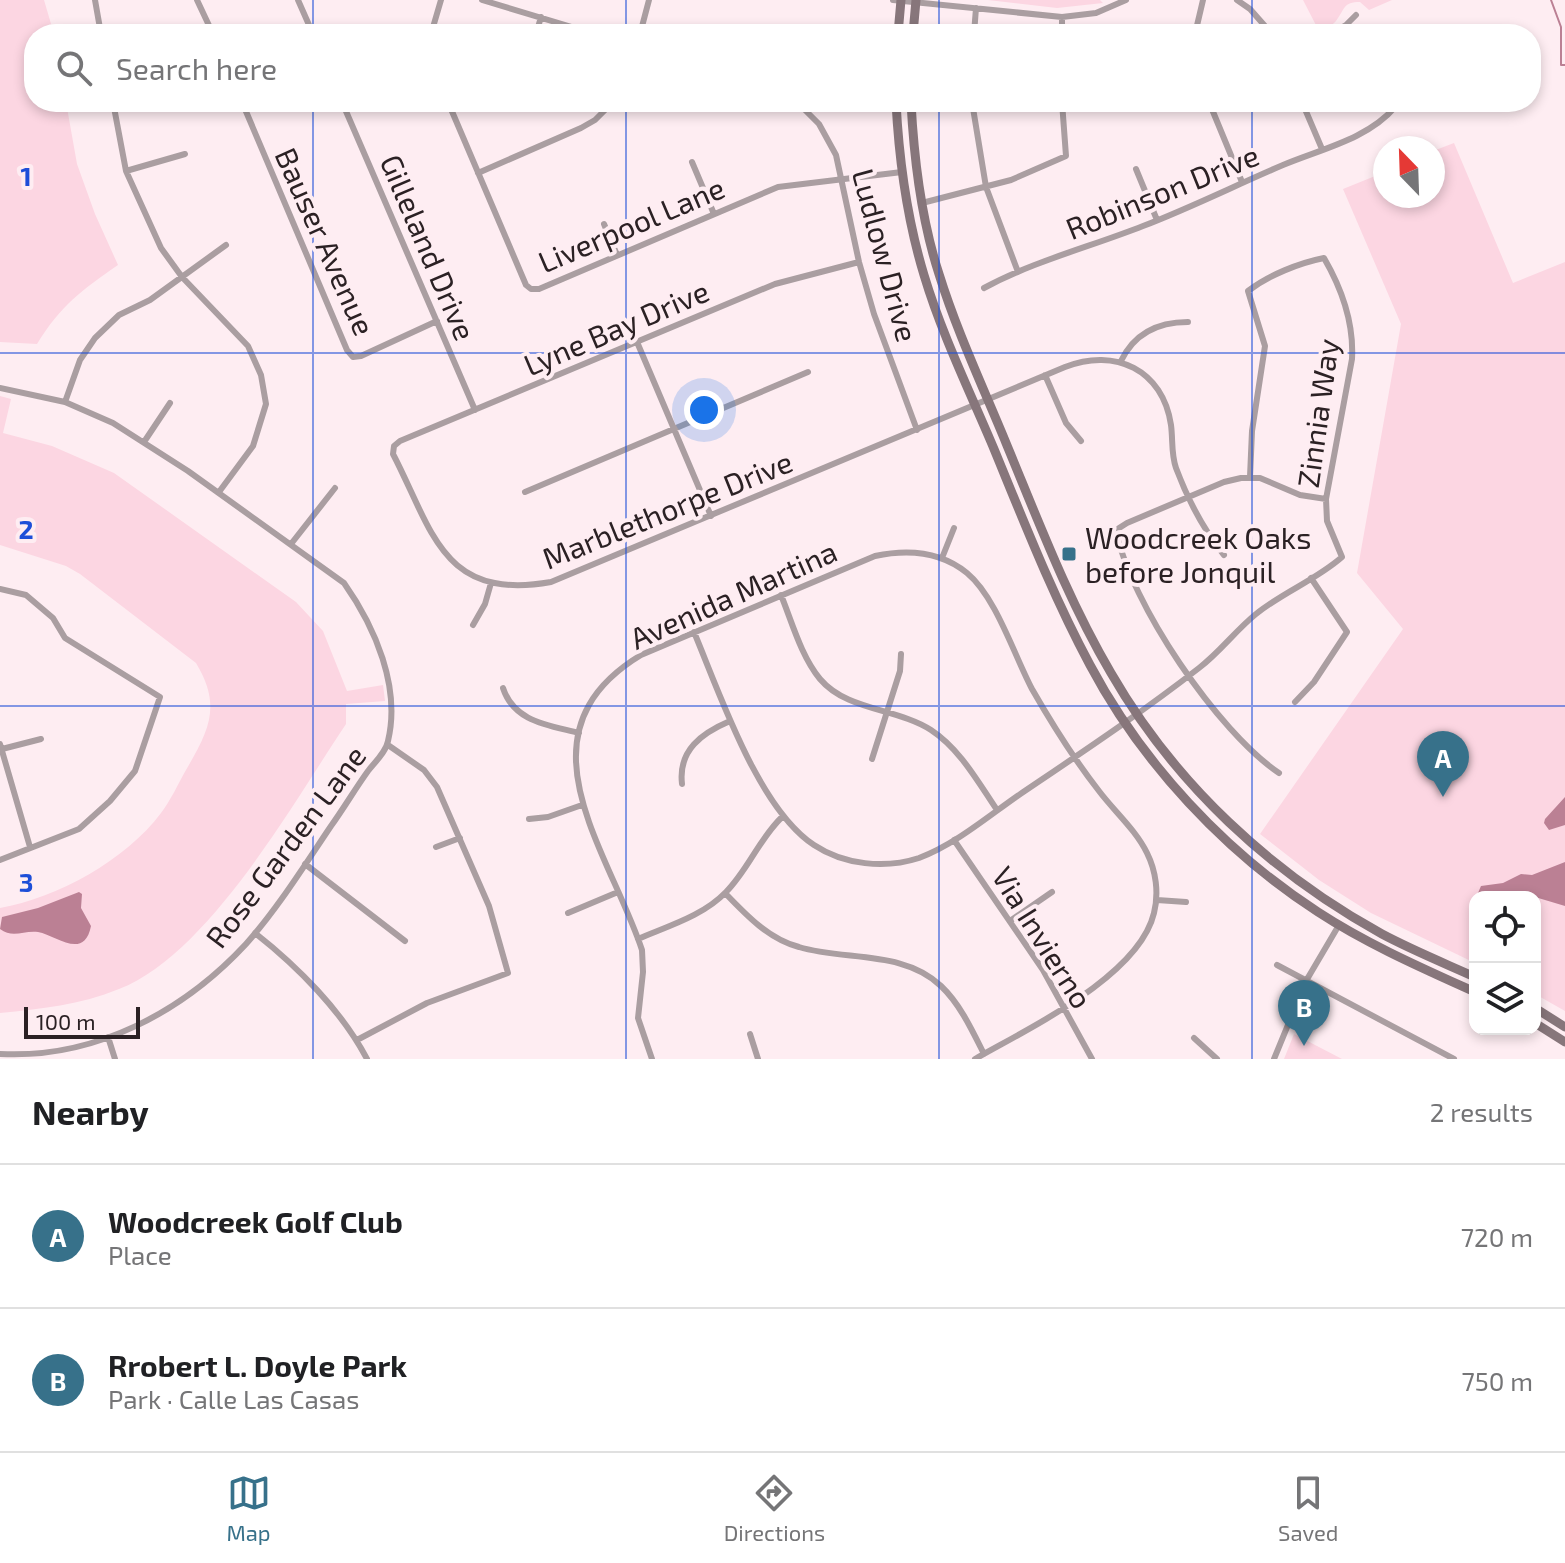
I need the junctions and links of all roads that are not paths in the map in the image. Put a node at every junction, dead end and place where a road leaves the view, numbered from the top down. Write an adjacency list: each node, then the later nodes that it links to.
1 (95, 0): 17 (street)
2 (197, 0): 18 (street)
3 (298, 0): 19 (street)
4 (441, 0): 20 (street)
5 (482, 0): 15 (street)
6 (649, 0): 23 (street)
7 (893, 0): 8 (street)
8 (901, 0): 12 (street); 24 (main road)
9 (1126, 0): 16 (street)
10 (1203, 0): 28 (street)
11 (1237, 0): 29 (street)
12 (916, 1): 13 (street); 25 (main road)
13 (976, 8): 16 (street); 26 (street)
14 (1356, 15): 30 (street)
15 (541, 17): 21 (street); 22 (street)
16 (1062, 17): 27 (street)
17 (99, 24)
18 (208, 24)
19 (309, 24)
20 (434, 24)
21 (539, 24)
22 (563, 24)
23 (643, 24)
24 (899, 24)
25 (914, 24)
26 (975, 24)
27 (1062, 24)
28 (1197, 24)
29 (1263, 24)
30 (1347, 24)
31 (115, 112): 48 (street)
32 (246, 112): 64 (street, Bauser Avenue)
33 (346, 112): 64 (street, Gilleland Drive)
34 (452, 112): 50 (street, Liverpool Lane)
35 (603, 112): 50 (street)
36 (808, 112): 51 (street, Ludlow Drive)
37 (897, 112): 49 (main road)
38 (912, 112): 54 (main road)
39 (974, 112): 53 (street)
40 (1063, 112): 53 (street)
41 (1213, 112): 52 (street)
42 (1306, 112): 44 (street)
43 (1390, 112): 44 (street, Robinson Drive)
44 (1322, 149): 52 (street, Robinson Drive)
45 (185, 154): 48 (street)
46 (692, 162): 55 (street)
47 (1136, 169): 56 (street)
48 (126, 171): 62 (street)
49 (902, 172): 51 (street, Liverpool Lane); 74 (main road)
50 (478, 173): 59 (street, Liverpool Lane)
51 (842, 178): 55 (street, Liverpool Lane); 60 (street, Ludlow Drive)
52 (1242, 182): 56 (street, Robinson Drive)
53 (986, 187): 54 (street); 61 (street)
54 (922, 203): 71 (main road)
55 (714, 214): 59 (street, Liverpool Lane)
56 (1157, 220): 61 (street, Robinson Drive)
57 (604, 224): 59 (street)
58 (226, 245): 62 (street)
59 (617, 255)
60 (859, 262): 66 (street, Lyne Bay Drive); 77 (street, Ludlow Drive)
61 (1018, 272): 63 (street, Robinson Drive)
62 (182, 277): 72 (street); 83 (street)
63 (984, 288)
64 (437, 321): 75 (street, Gilleland Drive)
65 (1188, 322): 67 (street)
66 (637, 342): 75 (street, Lyne Bay Drive); 76 (street)
67 (1121, 361): 69 (street, Marblethorpe Drive); 85 (street)
68 (808, 372): 76 (street)
69 (1045, 375): 71 (street, Marblethorpe Drive); 78 (street)
70 (0, 388): 72 (street, Rose Garden Lane)
71 (987, 400): 74 (street, Marblethorpe Drive); 103 (main road)
72 (65, 402): 79 (street, Rose Garden Lane)
73 (170, 403): 79 (street)
74 (974, 405): 77 (street, Marblethorpe Drive); 105 (main road)
75 (475, 410): 80 (street, Lyne Bay Drive)
76 (674, 429): 84 (street); 87 (street)
77 (917, 430): 87 (street, Marblethorpe Drive)
78 (1081, 441)
79 (144, 442): 83 (street, Rose Garden Lane)
80 (394, 446): 93 (street, Marblethorpe Drive)
81 (1250, 477): 85 (street); 86 (street); 86 (street, Zinnia Way)
82 (335, 488): 89 (street)
83 (219, 492): 89 (street, Rose Garden Lane)
84 (525, 492)
85 (1189, 497): 90 (street); 99 (street)
86 (1326, 499): 92 (street, Zinnia Way)
87 (711, 516): 93 (street, Marblethorpe Drive)
88 (954, 528): 91 (street)
89 (291, 544): 108 (street, Rose Garden Lane)
90 (1224, 555)
91 (942, 558): 95 (street, Avenida Martina); 110 (street, Avenida Martina)
92 (1311, 578): 99 (street, Zinnia Way); 101 (street)
93 (491, 583): 96 (street)
94 (0, 589): 120 (street)
95 (781, 595): 97 (street, Avenida Martina); 102 (street)
96 (473, 625)
97 (694, 632): 104 (street); 106 (street, Avenida Martina)
98 (901, 654): 102 (street)
99 (1188, 676): 103 (street, Zinnia Way); 112 (street)
100 (503, 688): 106 (street)
101 (1295, 702)
102 (889, 711): 111 (street); 115 (street)
103 (1137, 714): 105 (street, Zinnia Way); 130 (main road)
104 (730, 721): 113 (street); 116 (street)
105 (1125, 722): 110 (street, Zinnia Way); 132 (main road)
106 (579, 733): 114 (street, Avenida Martina)
107 (41, 739): 109 (street)
108 (388, 745): 118 (street); 123 (street, Rose Garden Lane)
109 (1, 746): 120 (street)
110 (1074, 758): 115 (street, Zinnia Way); 127 (street, Avenida Martina)
111 (872, 759)
112 (1279, 773)
113 (682, 784)
114 (582, 805): 117 (street); 124 (street, Avenida Martina)
115 (997, 810): 119 (street, Zinnia Way)
116 (782, 817): 119 (street, Zinnia Way); 126 (street)
117 (529, 819)
118 (460, 838): 121 (street); 147 (street)
119 (954, 840): 131 (street, Via Invierno)
120 (30, 847): 122 (street)
121 (436, 847)
122 (0, 860)
123 (305, 864): 133 (street, Rose Garden Lane); 135 (street)
124 (618, 892): 129 (street); 134 (street, Avenida Martina)
125 (1052, 892): 131 (street)
126 (725, 893): 134 (street); 150 (street)
127 (1157, 900): 128 (street); 140 (street)
128 (1186, 902)
129 (568, 913)
130 (1346, 913): 132 (main road); 137 (main road)
131 (1010, 921): 140 (street, Via Invierno)
132 (1339, 925): 138 (street); 139 (main road)
133 (255, 933): 145 (street, Rose Garden Lane); 147 (street)
134 (638, 939): 154 (street, Avenida Martina)
135 (405, 941)
136 (1277, 965): 138 (street)
137 (1469, 974)
138 (1306, 981): 159 (street); 160 (street)
139 (1469, 989)
140 (1064, 1007): 150 (street); 157 (street, Via Invierno)
141 (1541, 1012): 143 (main road)
142 (1541, 1027): 148 (main road)
143 (1565, 1027)
144 (750, 1034): 155 (street)
145 (108, 1037): 151 (street, Rose Garden Lane); 152 (street)
146 (1194, 1038): 158 (street)
147 (357, 1040): 153 (street)
148 (1565, 1042)
149 (0, 1054): 151 (street, Rose Garden Lane)
150 (984, 1054): 156 (street)
151 (28, 1056)
152 (115, 1059)
153 (367, 1059)
154 (652, 1059)
155 (758, 1059)
156 (975, 1059)
157 (1092, 1059)
158 (1217, 1059)
159 (1274, 1059)
160 (1454, 1059)

